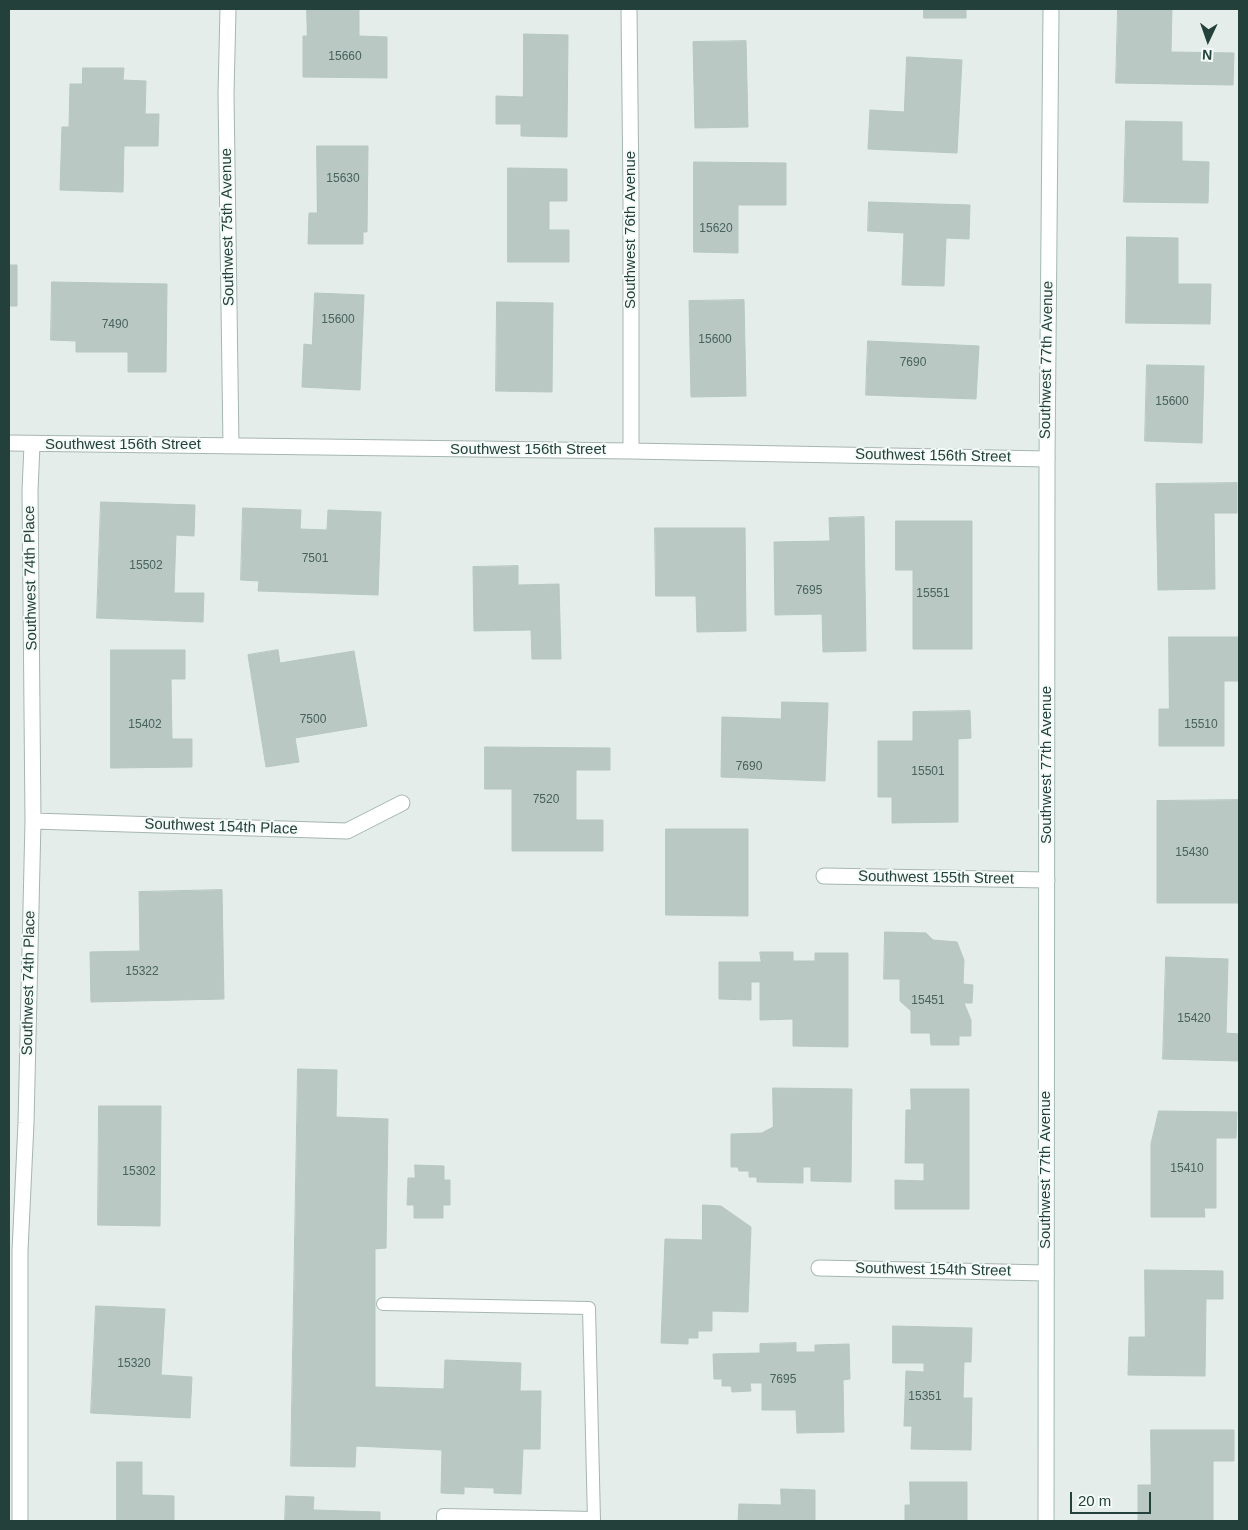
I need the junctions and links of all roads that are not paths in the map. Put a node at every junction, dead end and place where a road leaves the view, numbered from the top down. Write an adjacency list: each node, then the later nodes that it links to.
1 (228, 9): 6 (street, Southwest 75th Avenue)
2 (629, 9): 7 (street, Southwest 76th Avenue)
3 (1050, 9): 8 (street, Southwest 77th Avenue)
4 (9, 443): 5 (street, Southwest 156th Street)
5 (32, 444): 6 (street, Southwest 156th Street); 10 (street, Southwest 74th Place)
6 (232, 446): 7 (street, Southwest 156th Street)
7 (630, 451): 8 (street, Southwest 156th Street)
8 (1046, 459): 12 (street, Southwest 77th Avenue)
9 (402, 803): 10 (street, Southwest 154th Place)
10 (33, 822): 17 (street, Southwest 74th Place)
11 (824, 876): 12 (street, Southwest 155th Street)
12 (1047, 880): 14 (street, Southwest 77th Avenue)
13 (819, 1268): 14 (street, Southwest 154th Street)
14 (1046, 1273): 19 (street, Southwest 77th Avenue)
15 (383, 1304): 16 (lane)
16 (594, 1520): 18 (lane)
17 (20, 1521)
18 (443, 1521)
19 (1046, 1521)

